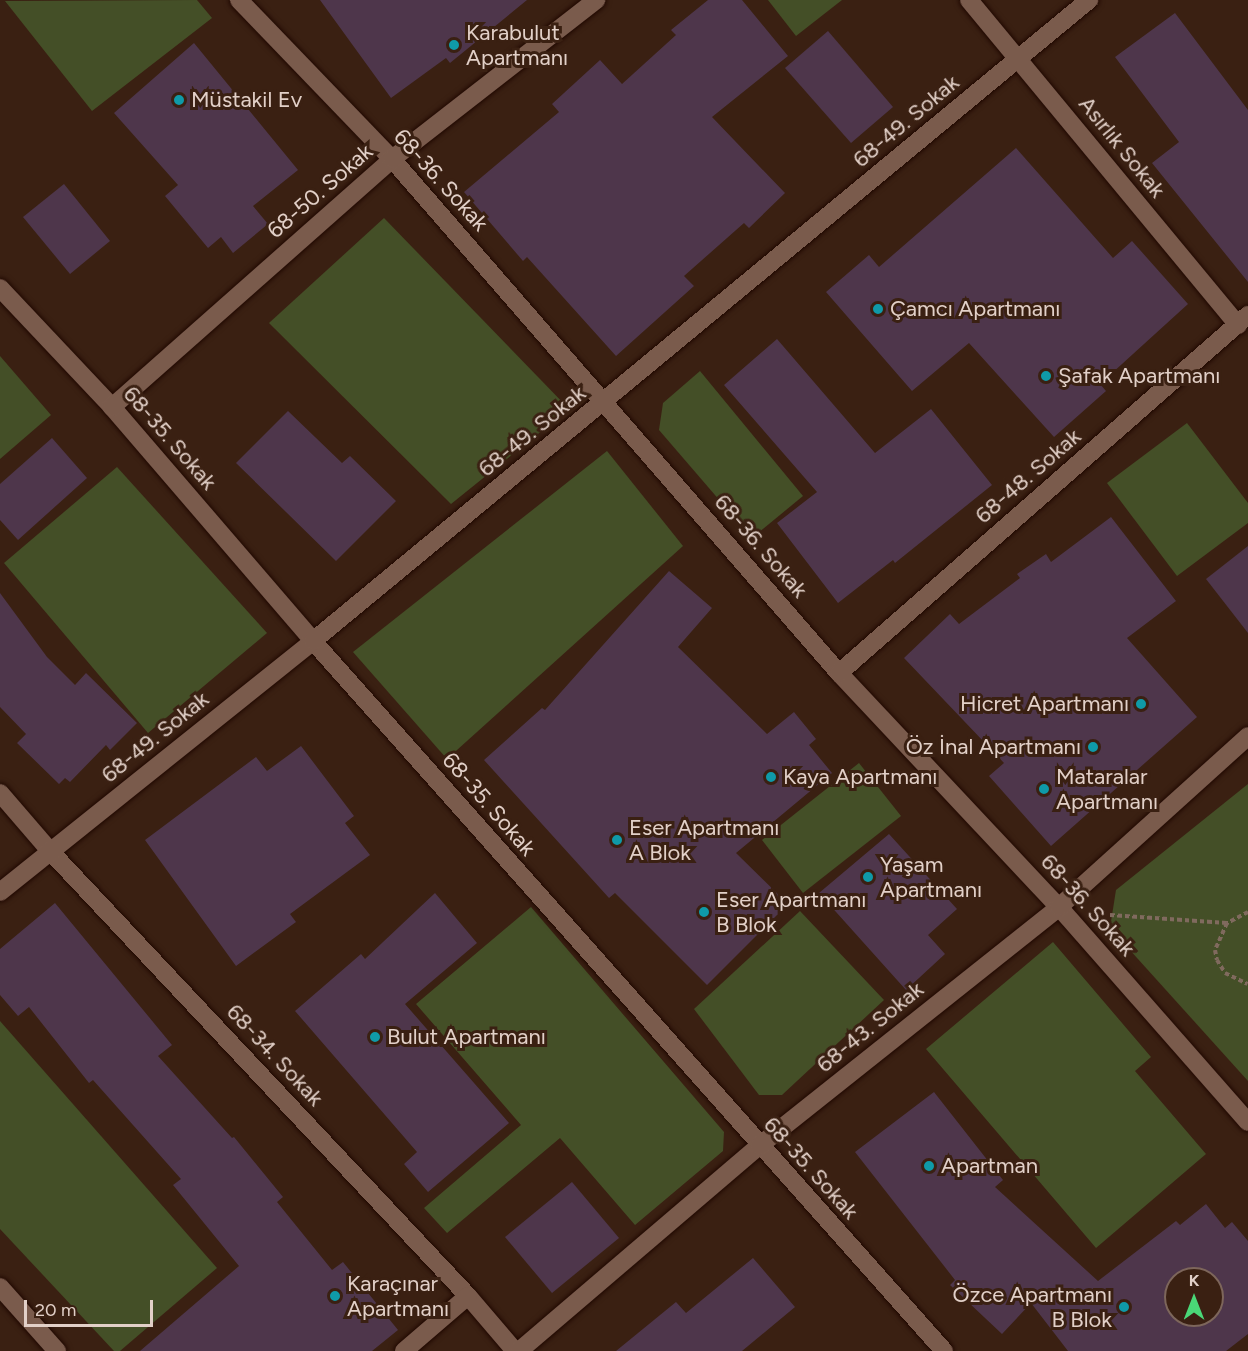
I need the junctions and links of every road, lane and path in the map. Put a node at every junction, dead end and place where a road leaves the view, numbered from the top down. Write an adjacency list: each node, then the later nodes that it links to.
1 (239, 0): 6 (street, 68-36. Sokak)
2 (596, 0): 6 (street, 68-50. Sokak)
3 (969, 0): 5 (street, Asırlık Sokak)
4 (1089, 0): 5 (street, 68-49. Sokak)
5 (1019, 58): 8 (street, Asırlık Sokak); 9 (street, 68-49. Sokak)
6 (392, 159): 9 (street, 68-36. Sokak); 10 (street, 68-50. Sokak)
7 (0, 288): 10 (street, 68-35. Sokak)
8 (1243, 320): 12 (street, 68-48. Sokak)
9 (605, 402): 11 (street, 68-49. Sokak); 12 (street, 68-36. Sokak)
10 (112, 407): 11 (street, 68-35. Sokak)
11 (313, 641): 15 (street, 68-49. Sokak); 22 (street, 68-35. Sokak)
12 (839, 673): 17 (street, 68-36. Sokak)
13 (1248, 736): 17 (street, 68-43. Sokak)
14 (0, 793): 15 (street, 68-34. Sokak)
15 (50, 851): 16 (street, 68-49. Sokak); 24 (street, 68-34. Sokak)
16 (0, 892)
17 (1059, 907): 19 (path); 21 (street, 68-36. Sokak); 22 (street, 68-43. Sokak)
18 (1248, 912): 19 (path)
19 (1227, 923): 20 (path)
20 (1248, 984)
21 (1248, 1122)
22 (759, 1146): 27 (street, 68-43. Sokak); 28 (street, 68-35. Sokak)
23 (0, 1287): 25 (street)
24 (468, 1296): 26 (street); 27 (street, 68-34. Sokak)
25 (57, 1351)
26 (405, 1351)
27 (517, 1351)
28 (944, 1351)

